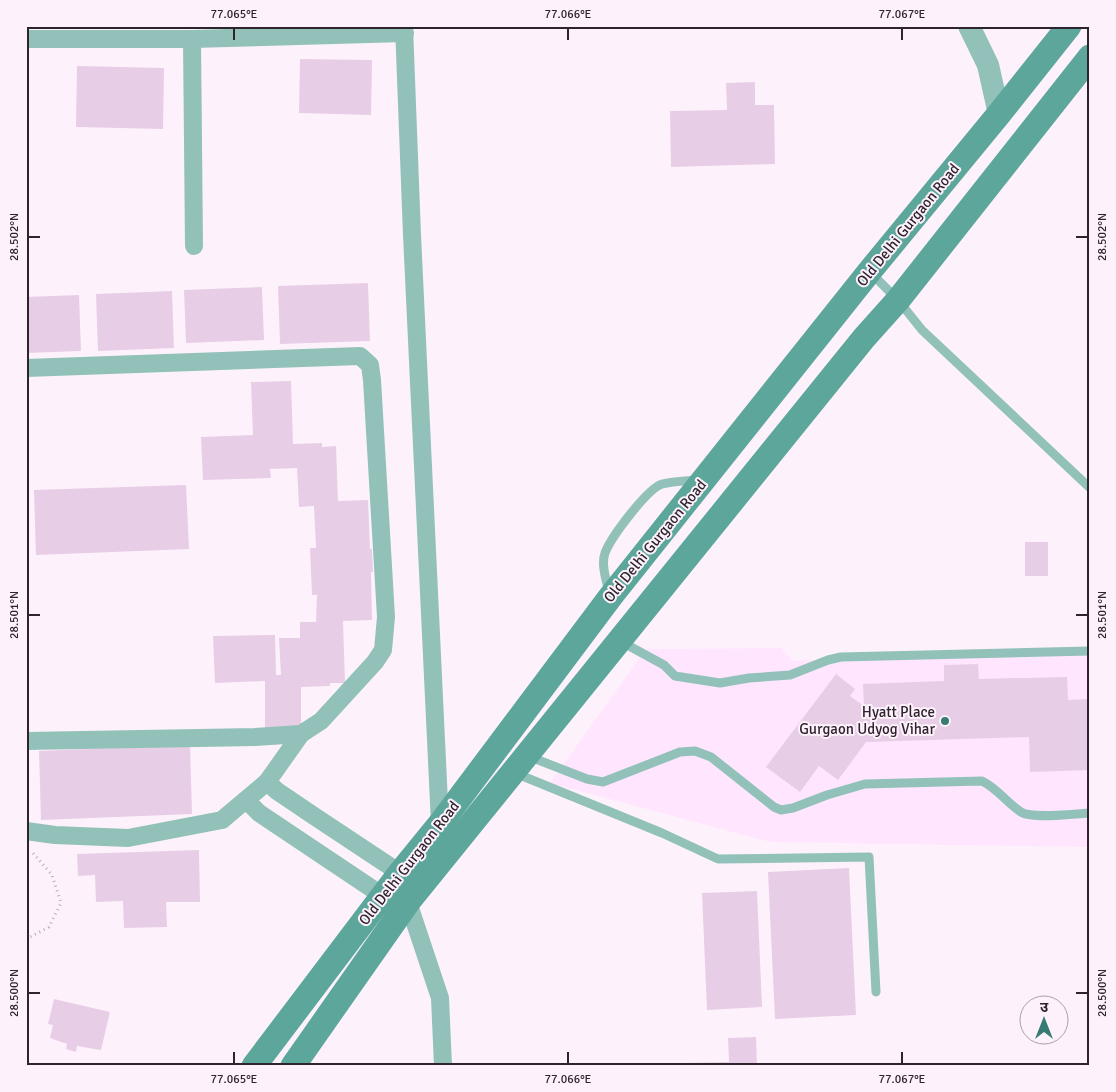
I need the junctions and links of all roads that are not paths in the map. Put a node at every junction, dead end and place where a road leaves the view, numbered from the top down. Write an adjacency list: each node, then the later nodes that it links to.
1 (969, 26): 7 (street)
2 (1069, 26): 7 (main road, Old Delhi Gurgaon Road)
3 (404, 30): 4 (street); 23 (street)
4 (192, 38): 5 (street); 8 (street)
5 (26, 39)
6 (1090, 57): 10 (main road, Old Delhi Gurgaon Road)
7 (999, 114): 9 (main road, Old Delhi Gurgaon Road)
8 (194, 246)
9 (870, 272): 10 (lane); 12 (main road, Old Delhi Gurgaon Road)
10 (898, 300): 13 (lane); 15 (main road, Old Delhi Gurgaon Road)
11 (26, 368): 17 (street)
12 (705, 479): 14 (main road, Old Delhi Gurgaon Road); 14 (lane)
13 (1090, 488)
14 (611, 596): 23 (main road, Old Delhi Gurgaon Road)
15 (619, 640): 16 (lane); 19 (main road, Old Delhi Gurgaon Road)
16 (1090, 651)
17 (301, 734): 18 (street); 20 (street)
18 (26, 741)
19 (519, 764): 22 (lane); 27 (main road, Old Delhi Gurgaon Road); 28 (lane)
20 (267, 782): 21 (street); 25 (street)
21 (246, 801): 24 (street); 26 (street)
22 (1090, 813)
23 (440, 824): 25 (main road, Old Delhi Gurgaon Road)
24 (28, 840)
25 (400, 873): 26 (main road, Old Delhi Gurgaon Road)
26 (383, 896): 29 (main road, Old Delhi Gurgaon Road)
27 (408, 902): 30 (main road, Old Delhi Gurgaon Road); 31 (street)
28 (876, 992)
29 (254, 1066)
30 (293, 1066)
31 (443, 1066)

